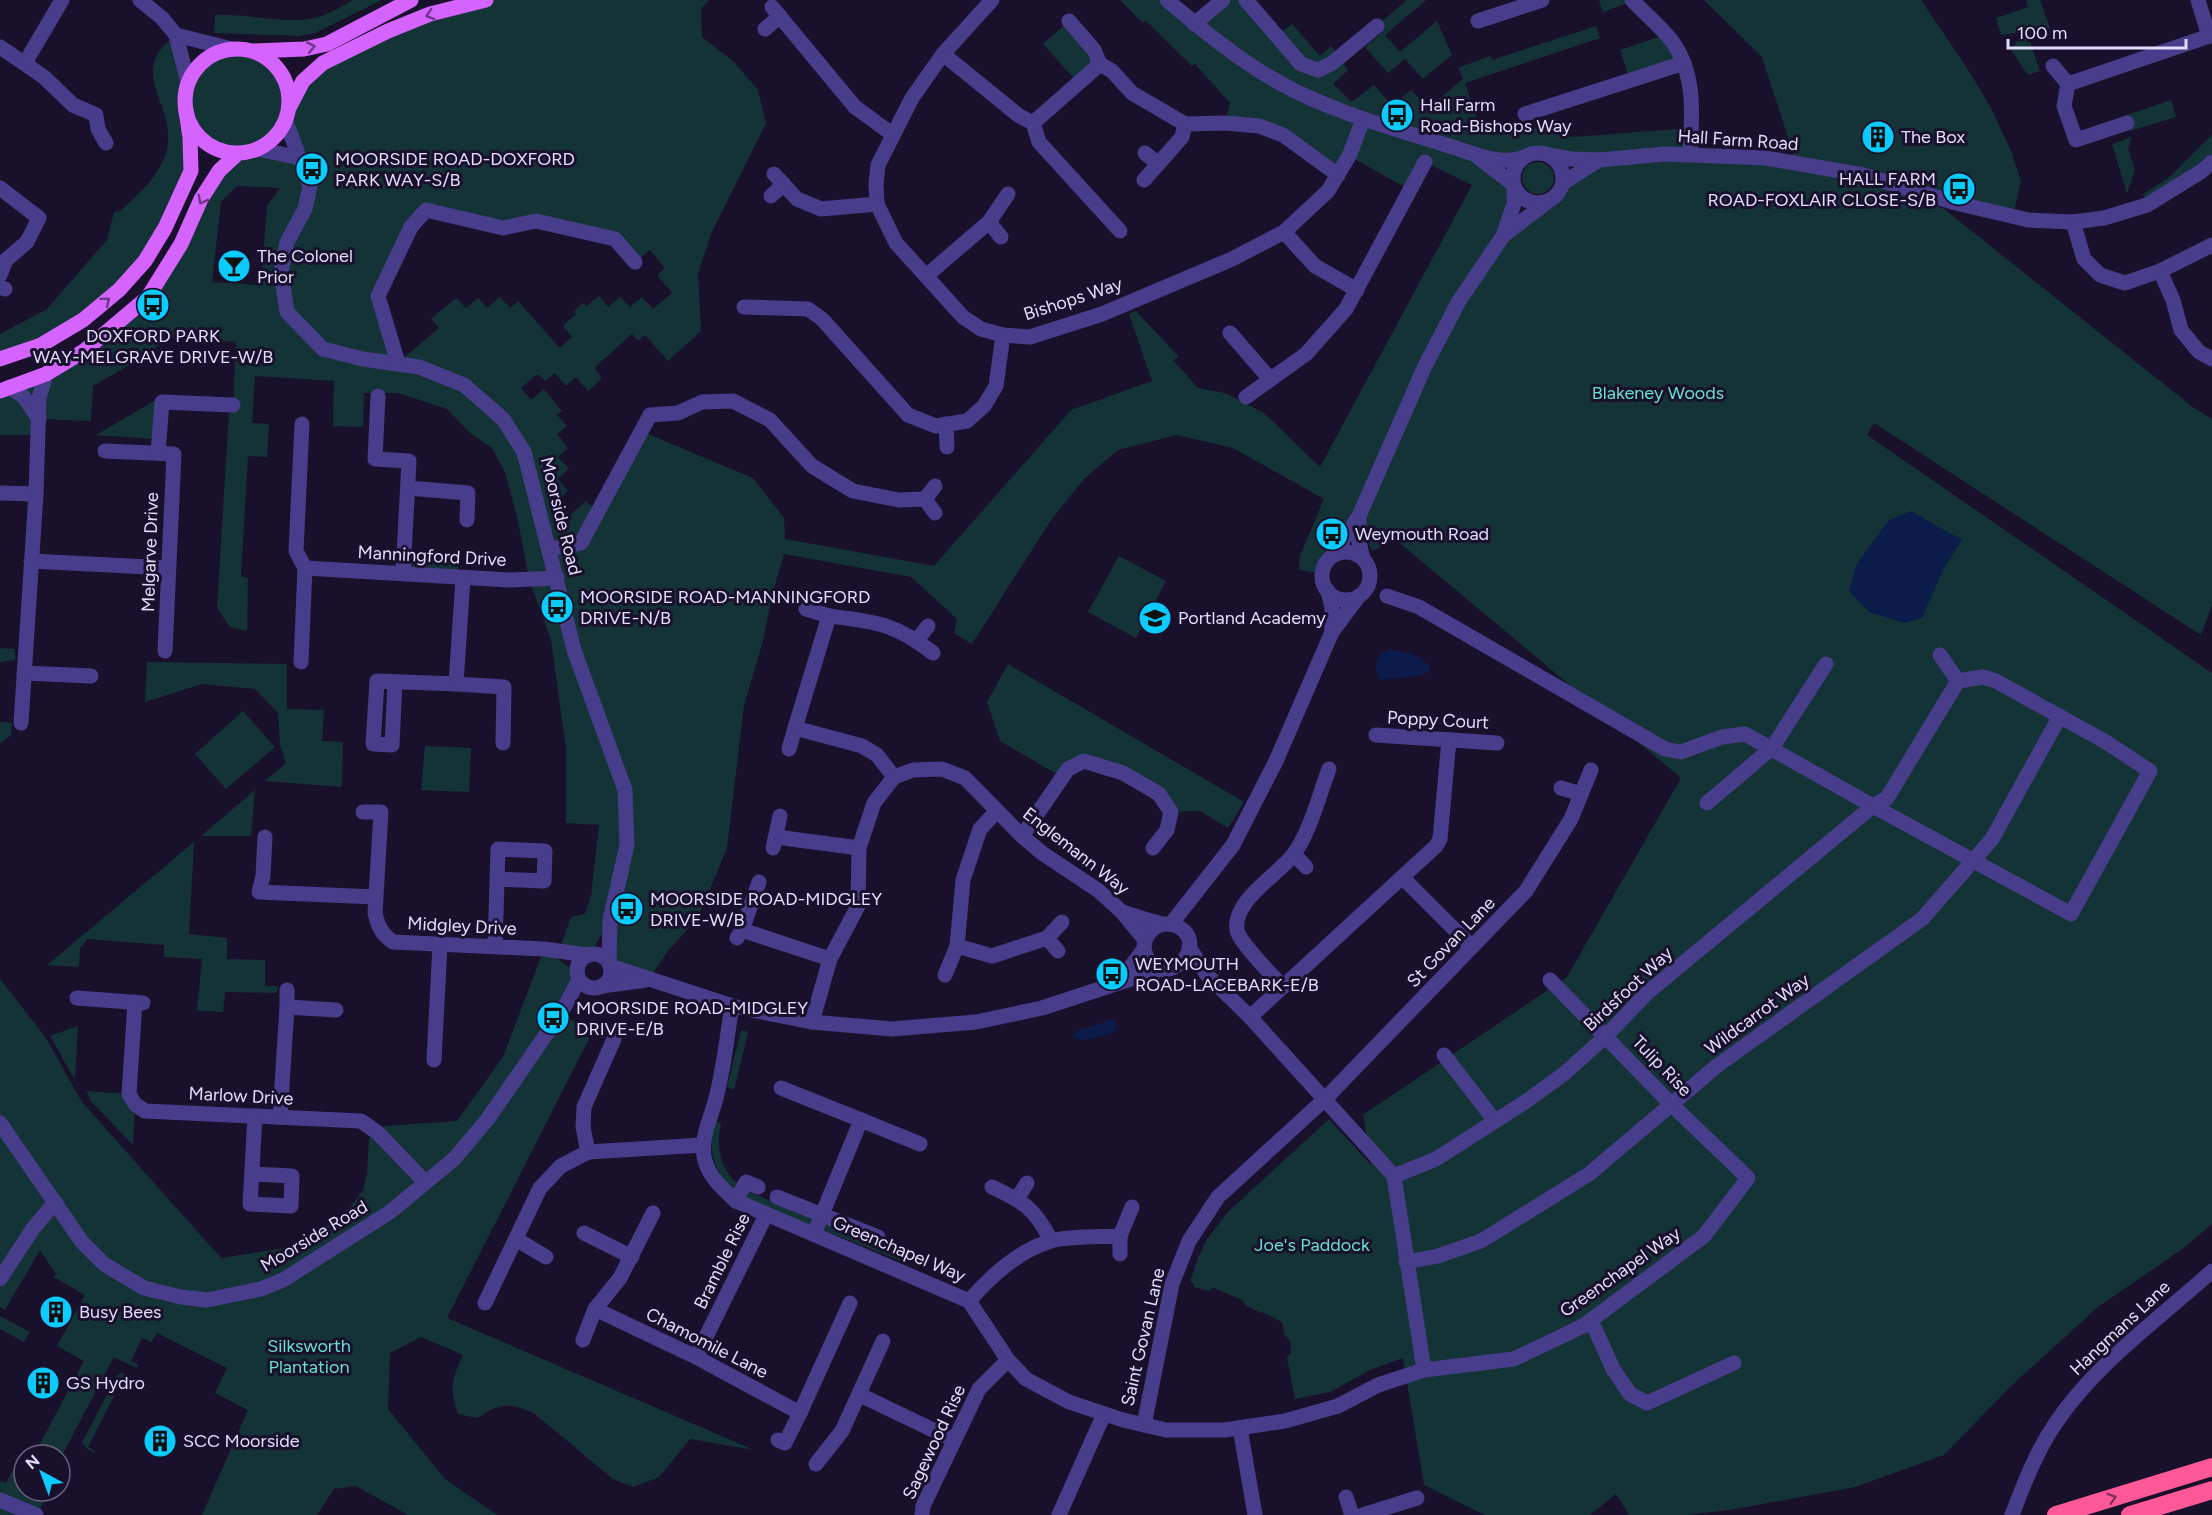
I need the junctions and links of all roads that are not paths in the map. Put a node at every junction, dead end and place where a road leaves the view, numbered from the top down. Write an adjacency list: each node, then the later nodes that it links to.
1 (62, 0): 23 (street)
2 (140, 0): 17 (street)
3 (411, 0): 21 (main road, one-way to 3)
4 (486, 0): 31 (main road, one-way to 31)
5 (992, 0): 22 (street, Bishops Way)
6 (1167, 0): 14 (street)
7 (1223, 0): 14 (street)
8 (1246, 0): 15 (street)
9 (1542, 0): 13 (street)
10 (1632, 0): 24 (street)
11 (2199, 0): 18 (street)
12 (1069, 21): 25 (street)
13 (1478, 21)
14 (1194, 24): 32 (street)
15 (1377, 26)
16 (765, 29): 36 (street)
17 (176, 35): 20 (street); 27 (street)
18 (2211, 35): 28 (street)
19 (0, 47): 23 (street)
20 (232, 49): 21 (main road); 27 (main road)
21 (253, 51): 31 (main road)
22 (944, 54): 33 (street); 36 (street, Bishops Way)
23 (25, 63): 37 (street)
24 (1684, 63): 30 (street); 41 (street)
25 (1100, 64): 33 (street); 35 (street)
26 (2052, 66): 28 (street)
27 (188, 83): 29 (main road)
28 (2067, 84): 34 (street)
29 (186, 110): 40 (main road); 77 (main road, one-way to 29)
30 (1525, 114)
31 (288, 115): 38 (main road); 44 (street, Moorside Road)
32 (1364, 120): 42 (street); 50 (street, Bishops Way)
33 (1032, 123): 61 (street)
34 (2127, 123)
35 (1185, 124): 49 (street); 50 (street)
36 (892, 134): 58 (street, Bishops Way)
37 (106, 143)
38 (258, 149): 40 (main road); 44 (street)
39 (1145, 153): 49 (street)
40 (237, 154): 79 (main road, one-way to 79)
41 (1690, 154): 46 (street, Hall Farm Road); 60 (street, Hall Farm Road)
42 (1476, 155): 45 (street); 53 (street)
43 (1548, 155): 45 (street); 46 (street, Hall Farm Road); 52 (street)
44 (300, 158): 78 (street, Moorside Road)
45 (1522, 158): 53 (street)
46 (1599, 160): 52 (street, Hall Farm Road)
47 (1425, 162): 70 (street)
48 (2212, 162): 60 (street, Hall Farm Road)
49 (1158, 164): 51 (street)
50 (1338, 175): 62 (street, Bishops Way)
51 (1144, 180)
52 (1563, 183): 57 (street)
53 (1514, 185): 57 (street); 63 (street)
54 (0, 188): 69 (street)
55 (1008, 194): 59 (street)
56 (771, 196): 58 (street)
57 (1546, 202): 63 (street)
58 (877, 204): 68 (street, Bishops Way)
59 (989, 222): 64 (street); 68 (street)
60 (2073, 222): 67 (street)
61 (1120, 231)
62 (1284, 232): 70 (street); 75 (street, Bishops Way)
63 (1503, 236): 97 (street)
64 (1001, 237)
65 (2212, 245): 67 (street)
66 (635, 262): 78 (street)
67 (2160, 271): 76 (street)
68 (926, 276): 75 (street, Bishops Way)
69 (2, 284)
70 (1358, 290): 80 (street)
71 (760, 292): 73 (street)
72 (744, 307): 73 (street)
73 (761, 308): 87 (street)
74 (1230, 333): 80 (street)
75 (1003, 335): 87 (street)
76 (2212, 358)
77 (0, 359)
78 (398, 363): 99 (street, Moorside Road)
79 (46, 374): 81 (main road); 85 (street)
80 (1270, 379): 83 (street)
81 (4, 389): 85 (street)
82 (378, 396): 92 (street)
83 (1246, 397)
84 (232, 405): 90 (street, Melgarve Drive)
85 (39, 419): 94 (street)
86 (302, 424): 104 (street)
87 (946, 424): 88 (street)
88 (947, 447)
89 (105, 451): 90 (street)
90 (166, 454): 103 (street, Melgarve Drive)
91 (935, 486): 95 (street)
92 (408, 488): 98 (street); 105 (street)
93 (0, 493): 94 (street)
94 (36, 494): 102 (street)
95 (925, 499): 96 (street); 99 (street)
96 (935, 513)
97 (1359, 516): 100 (street); 101 (street)
98 (467, 520)
99 (550, 549): 107 (street, Moorside Road)
100 (1334, 555): 101 (street); 108 (street)
101 (1363, 559): 109 (street)
102 (31, 561): 103 (street); 121 (street)
103 (168, 568): 116 (street, Melgarve Drive)
104 (305, 568): 105 (street, Manningford Drive); 119 (street)
105 (403, 573): 106 (street, Manningford Drive)
106 (463, 578): 107 (street, Manningford Drive); 125 (street)
107 (557, 578): 158 (street, Moorside Road)
108 (1328, 591): 109 (street); 114 (street)
109 (1359, 596): 114 (street)
110 (1387, 596): 133 (street)
111 (806, 609): 112 (street)
112 (829, 616): 115 (street); 128 (street)
113 (928, 626): 115 (street)
114 (1332, 632): 155 (street)
115 (916, 640): 117 (street)
116 (165, 651)
117 (933, 653)
118 (1940, 655): 123 (street)
119 (301, 662)
120 (1826, 664): 133 (street)
121 (24, 673): 122 (street); 127 (street)
122 (91, 676)
123 (1958, 681): 126 (street); 141 (street, Birdsfoot Way)
124 (396, 682): 125 (street)
125 (456, 684): 131 (street)
126 (2060, 716): 150 (street, Wildcarrot Way); 150 (street)
127 (21, 723)
128 (795, 728): 134 (street); 137 (street)
129 (1376, 735): 130 (street, Poppy Court)
130 (1449, 740): 132 (street, Poppy Court); 152 (street)
131 (502, 743)
132 (1497, 743)
133 (1772, 748): 140 (street); 141 (street)
134 (789, 749)
135 (1329, 770): 149 (street)
136 (1591, 770): 139 (street, St Govan Lane)
137 (894, 777): 142 (street, Englemann Way); 147 (street)
138 (1561, 788): 139 (street)
139 (1581, 794): 167 (street, St Govan Lane)
140 (1707, 803)
141 (1872, 806): 150 (street); 190 (street, Birdsfoot Way)
142 (997, 811): 146 (street, Englemann Way); 166 (street)
143 (363, 812): 156 (street, Midgley Drive)
144 (780, 816): 147 (street)
145 (265, 837): 156 (street)
146 (1022, 837): 148 (street); 157 (street, Englemann Way)
147 (859, 848): 171 (street)
148 (1153, 848)
149 (1294, 854): 151 (street); 181 (street)
150 (1972, 861): 196 (street, Wildcarrot Way)
151 (1306, 867)
152 (1402, 878): 167 (street); 181 (street)
153 (497, 879): 165 (street)
154 (759, 882): 171 (street)
155 (1196, 894): 160 (street); 162 (street)
156 (376, 897): 163 (street, Midgley Drive)
157 (1122, 912): 160 (street, Englemann Way); 164 (street, Englemann Way)
158 (610, 920): 170 (street, Moorside Road); 172 (street, Moorside Road)
159 (1062, 922): 161 (street)
160 (1167, 924): 162 (street); 164 (street)
161 (1047, 938): 166 (street); 169 (street)
162 (1188, 942): 173 (street); 175 (street)
163 (440, 945): 165 (street, Midgley Drive); 193 (street)
164 (1144, 945): 173 (street); 179 (street)
165 (495, 946): 168 (street, Midgley Drive)
166 (957, 946): 174 (street)
167 (1472, 947): 195 (street, St Govan Lane)
168 (544, 949): 170 (street, Midgley Drive); 176 (street)
169 (1058, 951)
170 (588, 955): 172 (street); 176 (street, Moorside Road)
171 (830, 960): 189 (street)
172 (610, 964): 177 (street); 180 (street, Moorside Road)
173 (1168, 968): 175 (street); 179 (street)
174 (945, 975)
175 (1207, 975): 188 (street)
176 (578, 977): 180 (street); 187 (street, Moorside Road)
177 (649, 979): 180 (street); 184 (street)
178 (1550, 980): 190 (street, Tulip Rise)
179 (1119, 982): 189 (street)
180 (599, 987): 187 (street)
181 (1283, 987): 188 (street)
182 (287, 990): 185 (street)
183 (77, 998): 197 (street, Marlow Drive)
184 (732, 1006): 189 (street); 203 (street, Greenchapel Way)
185 (287, 1007): 186 (street); 198 (street)
186 (336, 1010)
187 (561, 1013): 208 (street, Moorside Road)
188 (1250, 1017): 195 (street)
189 (812, 1022)
190 (1606, 1036): 196 (street, Tulip Rise); 200 (street, Birdsfoot Way)
191 (614, 1039): 204 (street)
192 (1444, 1055): 200 (street)
193 (434, 1060)
194 (781, 1088): 199 (street)
195 (1325, 1099): 206 (street); 246 (street, Saint Govan Lane)
196 (1672, 1105): 207 (street, Tulip Rise); 229 (street, Wildcarrot Way)
197 (255, 1116): 198 (street, Marlow Drive); 205 (street)
198 (280, 1117): 208 (street, Marlow Drive)
199 (861, 1120): 202 (street); 219 (street)
200 (1495, 1121): 206 (street, Birdsfoot Way)
201 (0, 1123): 214 (street, Moorside Road)
202 (920, 1144)
203 (703, 1145): 204 (street); 215 (street, Greenchapel Way)
204 (588, 1152): 224 (street)
205 (252, 1174)
206 (1394, 1176): 229 (street)
207 (1749, 1179): 236 (street, Greenchapel Way)
208 (425, 1182): 214 (street, Moorside Road)
209 (1027, 1183): 213 (street)
210 (758, 1187): 215 (street)
211 (992, 1187): 213 (street)
212 (777, 1197): 219 (street)
213 (1017, 1199): 225 (street)
214 (55, 1202): 231 (street)
215 (736, 1202): 218 (street, Greenchapel Way)
216 (1132, 1207): 222 (street)
217 (653, 1213): 228 (street)
218 (766, 1215): 221 (street, Greenchapel Way); 239 (street, Bramble Rise)
219 (822, 1215): 221 (street); 223 (street)
220 (584, 1233): 228 (street)
221 (814, 1234): 232 (street, Greenchapel Way)
222 (1120, 1236): 225 (street); 226 (street)
223 (878, 1237)
224 (516, 1239): 227 (street); 233 (street)
225 (1051, 1240): 232 (street)
226 (1120, 1254)
227 (546, 1257)
228 (632, 1257): 235 (street)
229 (1406, 1262): 242 (street)
230 (2212, 1271): 262 (street, Hangmans Lane)
231 (0, 1279)
232 (969, 1301): 240 (street, Greenchapel Way)
233 (485, 1303)
234 (850, 1303): 244 (street)
235 (595, 1309): 237 (street); 239 (street, Chamomile Lane)
236 (1591, 1320): 241 (street); 242 (street, Greenchapel Way)
237 (583, 1340)
238 (884, 1341): 243 (street)
239 (696, 1357): 244 (street, Chamomile Lane)
240 (1008, 1360): 245 (street, Greenchapel Way); 249 (street, Sagewood Rise)
241 (1734, 1363)
242 (1424, 1370): 247 (street, Greenchapel Way)
243 (860, 1395): 249 (street); 250 (street)
244 (800, 1413): 248 (street)
245 (1104, 1414): 246 (street, Greenchapel Way); 258 (street)
246 (1144, 1425): 247 (street, Greenchapel Way)
247 (1240, 1428): 259 (street)
248 (778, 1440)
249 (954, 1440): 257 (street, Sagewood Rise)
250 (816, 1464)
251 (2212, 1467): 263 (highway, one-way to 251)
252 (2212, 1490): 264 (highway)
253 (1346, 1497): 260 (street)
254 (1417, 1498): 261 (street)
255 (0, 1500): 256 (street)
256 (36, 1515)
257 (922, 1515)
258 (1059, 1515)
259 (1255, 1515)
260 (1352, 1515)
261 (1363, 1515)
262 (2012, 1515)
263 (2056, 1515)
264 (2130, 1515)

